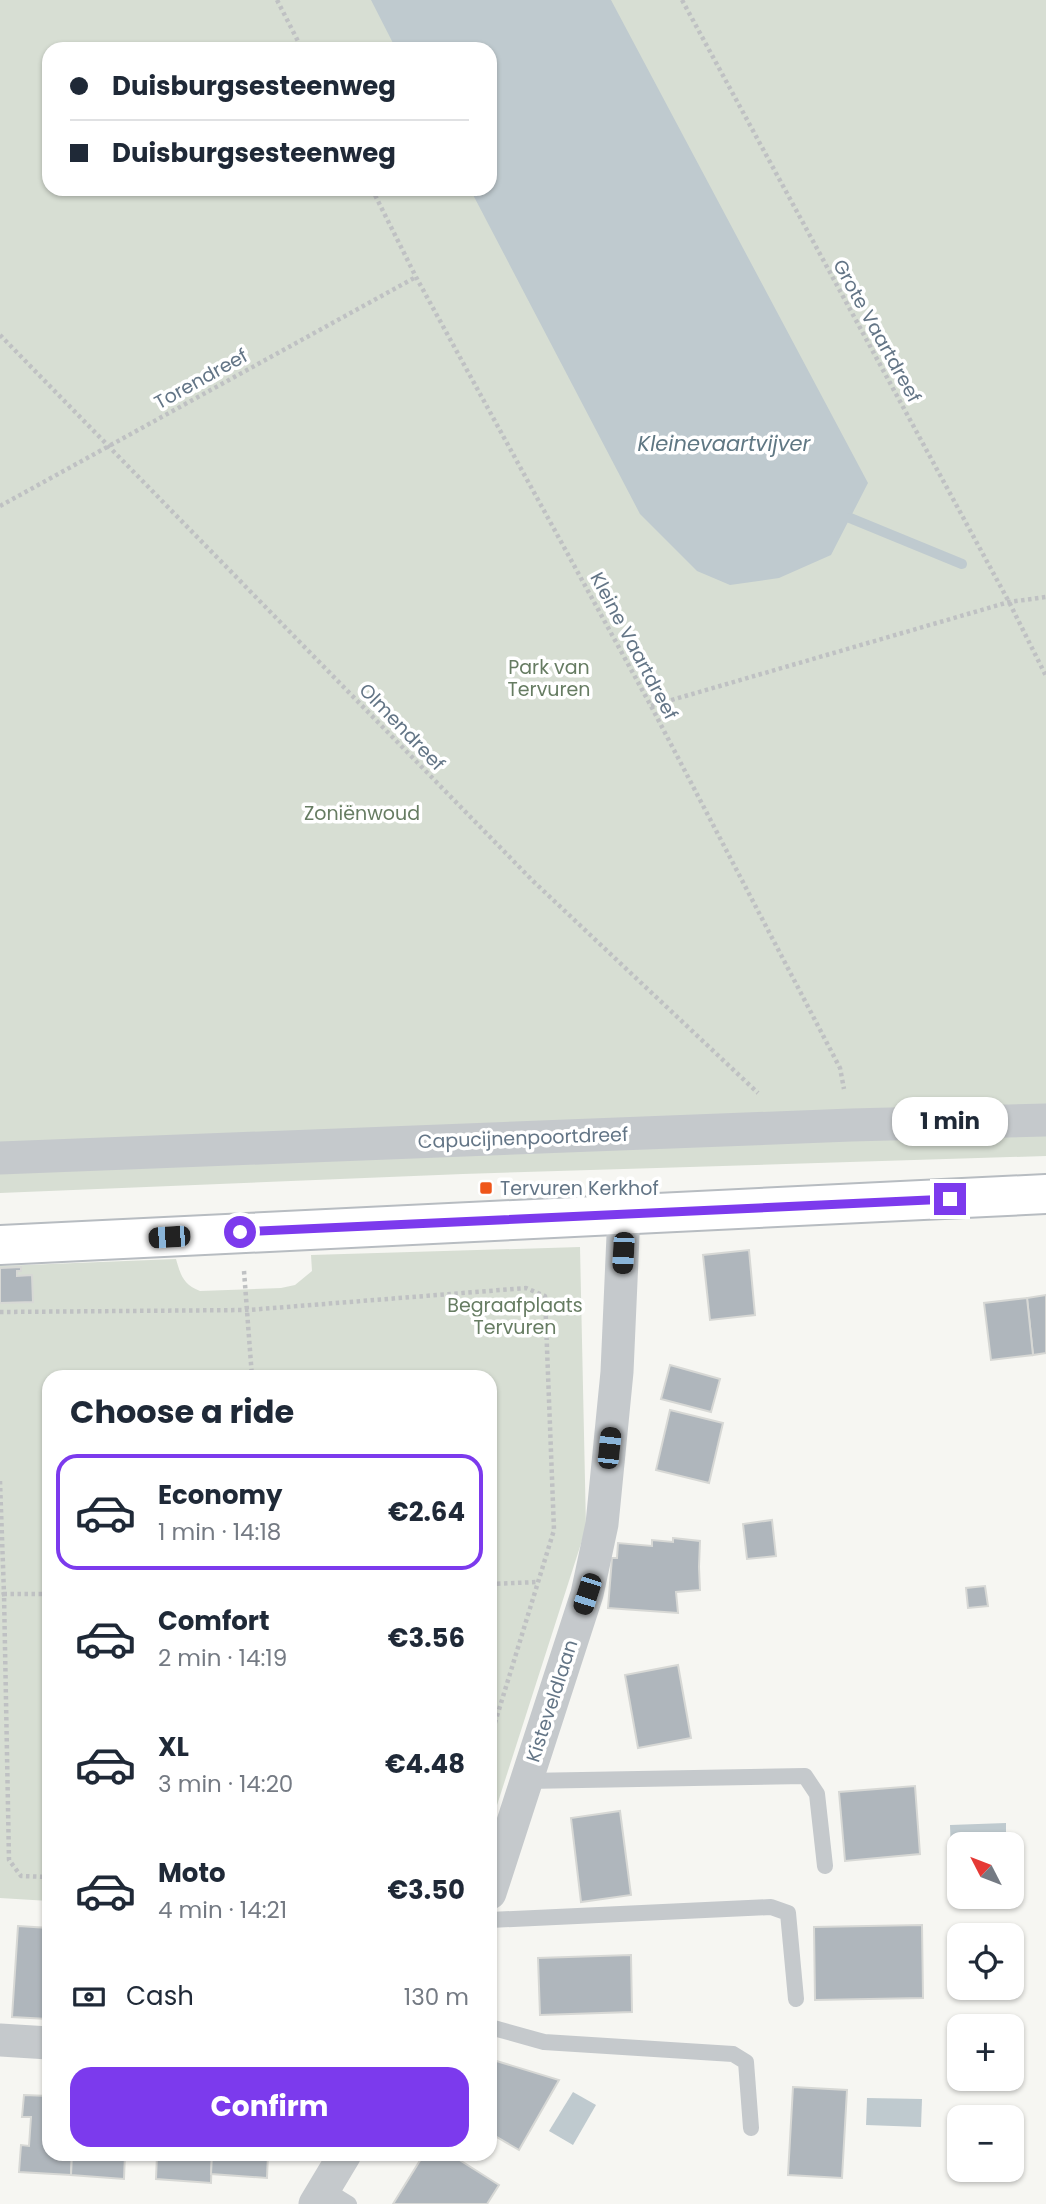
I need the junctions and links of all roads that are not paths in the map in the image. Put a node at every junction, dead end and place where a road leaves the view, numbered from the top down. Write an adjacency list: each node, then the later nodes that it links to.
1 (1046, 1120): 2 (street, Capucijnenpoortdreef)
2 (0, 1158)
3 (1046, 1194): 4 (street)
4 (624, 1213): 5 (street); 6 (street, Kisteveldlaan)
5 (0, 1245)
6 (526, 1782): 7 (lane); 8 (street, Kisteveldlaan)
7 (825, 1866)
8 (497, 1871)
9 (497, 1920): 10 (lane)
10 (796, 1999)
11 (497, 2029): 14 (lane)
12 (0, 2040): 13 (street)
13 (42, 2043)
14 (751, 2128)
15 (343, 2161): 16 (street)
16 (329, 2199)

